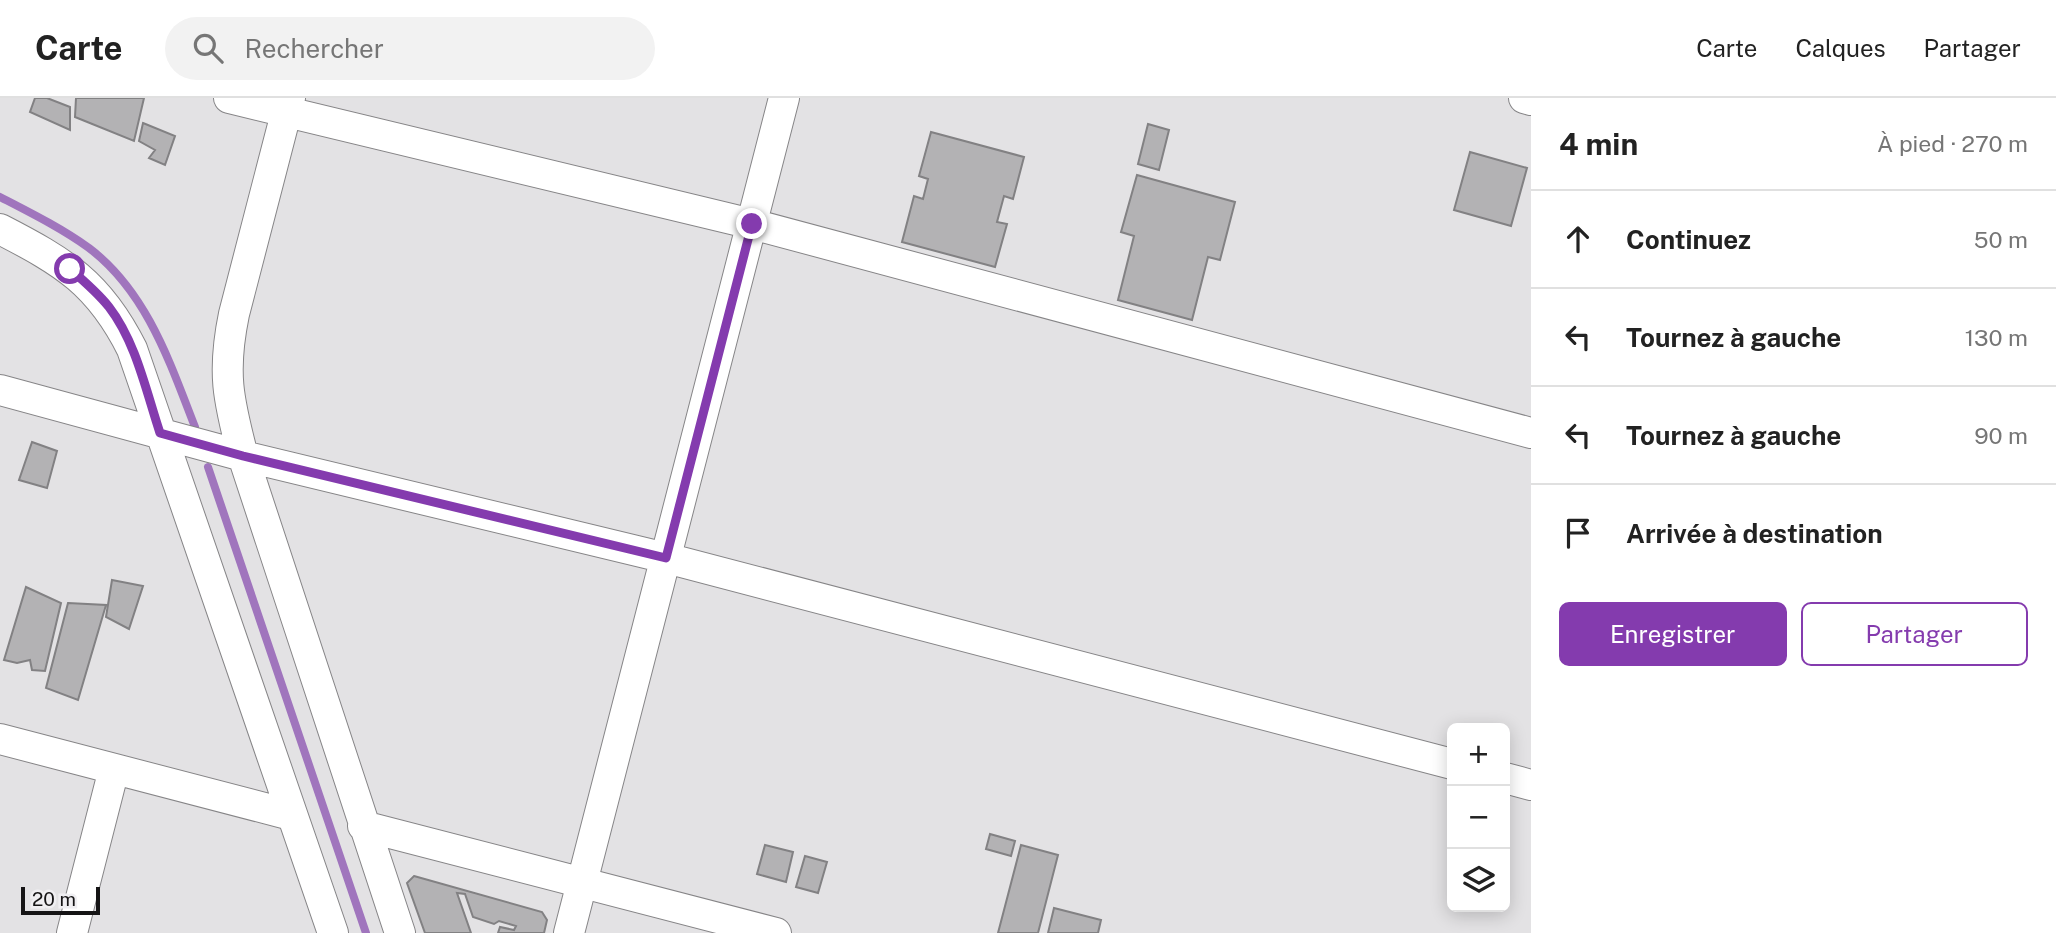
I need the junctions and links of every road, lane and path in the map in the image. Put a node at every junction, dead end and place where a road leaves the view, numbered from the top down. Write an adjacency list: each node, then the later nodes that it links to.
1 (229, 98): 5 (street)
2 (784, 98): 6 (street)
3 (1524, 98): 4 (street)
4 (1531, 100)
5 (288, 106): 6 (street); 11 (street)
6 (752, 224): 9 (street); 12 (street)
7 (0, 229): 10 (street)
8 (0, 390): 10 (street)
9 (1531, 433)
10 (163, 434): 11 (street); 18 (street)
11 (236, 454): 12 (street); 19 (street)
12 (666, 558): 14 (street); 20 (street)
13 (0, 739): 15 (street)
14 (1447, 763)
15 (114, 769): 18 (street); 21 (street)
16 (1510, 779): 17 (street)
17 (1531, 785)
18 (291, 815): 22 (street)
19 (363, 826): 20 (street); 23 (street)
20 (582, 883): 24 (street); 25 (street)
21 (72, 933)
22 (333, 933)
23 (400, 933)
24 (569, 933)
25 (776, 933)

